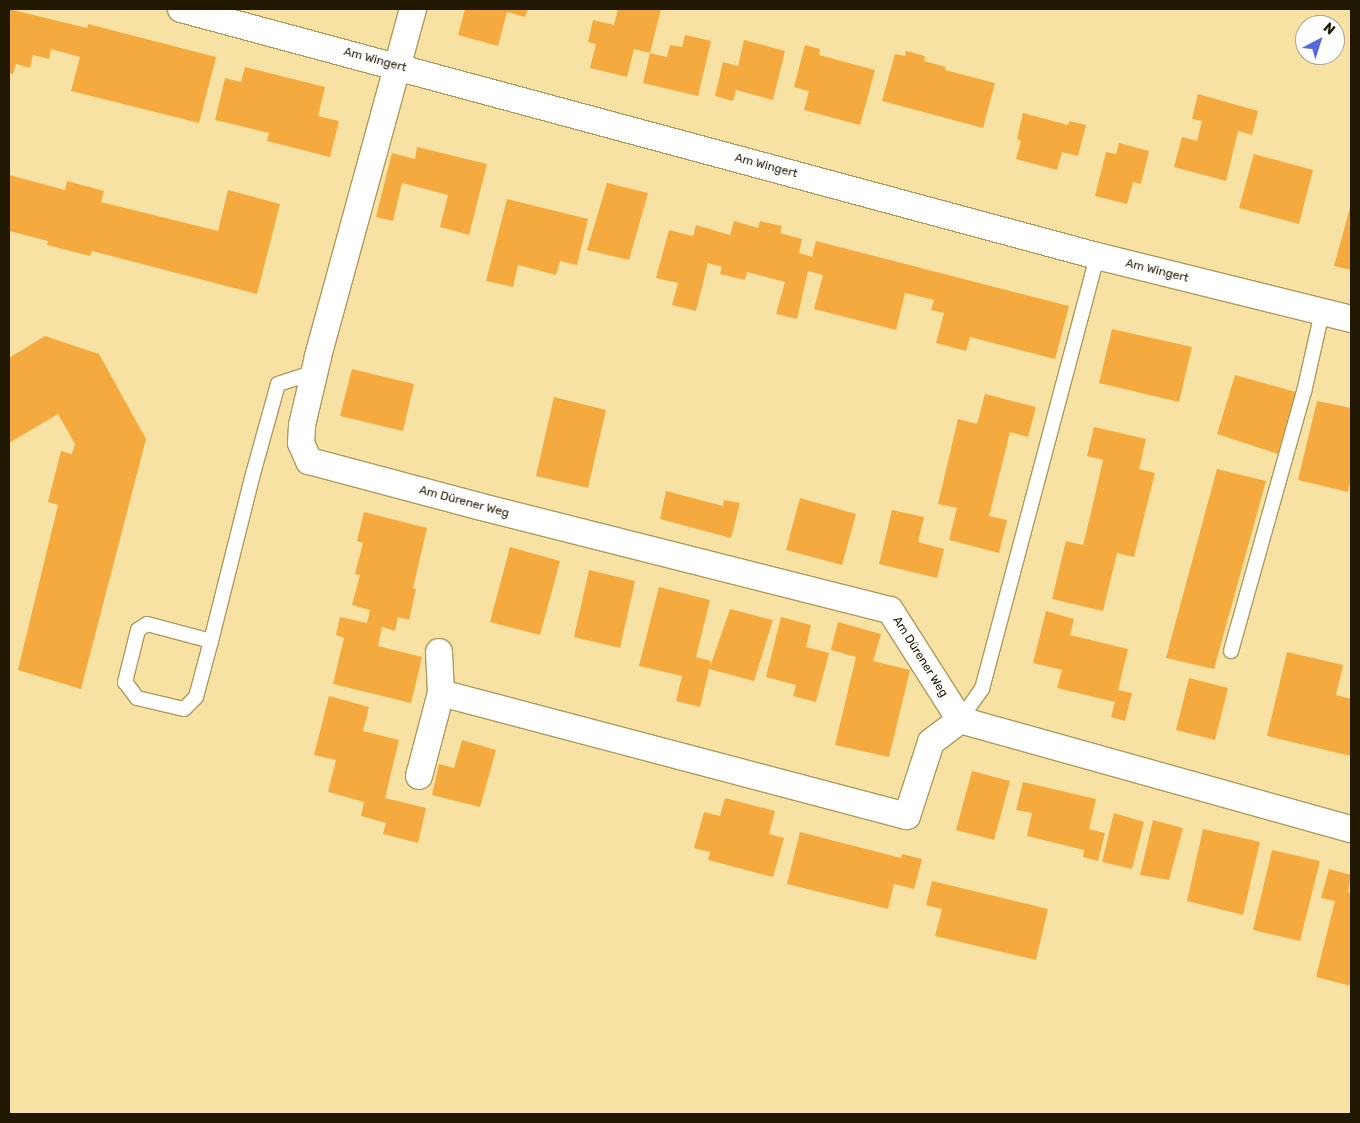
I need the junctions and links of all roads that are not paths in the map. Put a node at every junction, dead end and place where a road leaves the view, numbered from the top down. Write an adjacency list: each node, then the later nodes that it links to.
1 (182, 9): 3 (street, Am Wingert)
2 (413, 9): 3 (street, Am Dürener Weg)
3 (397, 65): 4 (street, Am Wingert); 7 (street, Am Dürener Weg)
4 (1097, 256): 5 (street, Am Wingert); 12 (lane)
5 (1322, 312): 6 (street, Am Wingert); 9 (lane)
6 (1351, 319)
7 (314, 372): 8 (lane); 12 (street, Am Dürener Weg)
8 (211, 641): 8 (lane)
9 (1231, 651)
10 (438, 652): 11 (street)
11 (441, 693): 12 (street); 13 (street)
12 (960, 720): 14 (street)
13 (419, 776)
14 (1351, 829)

